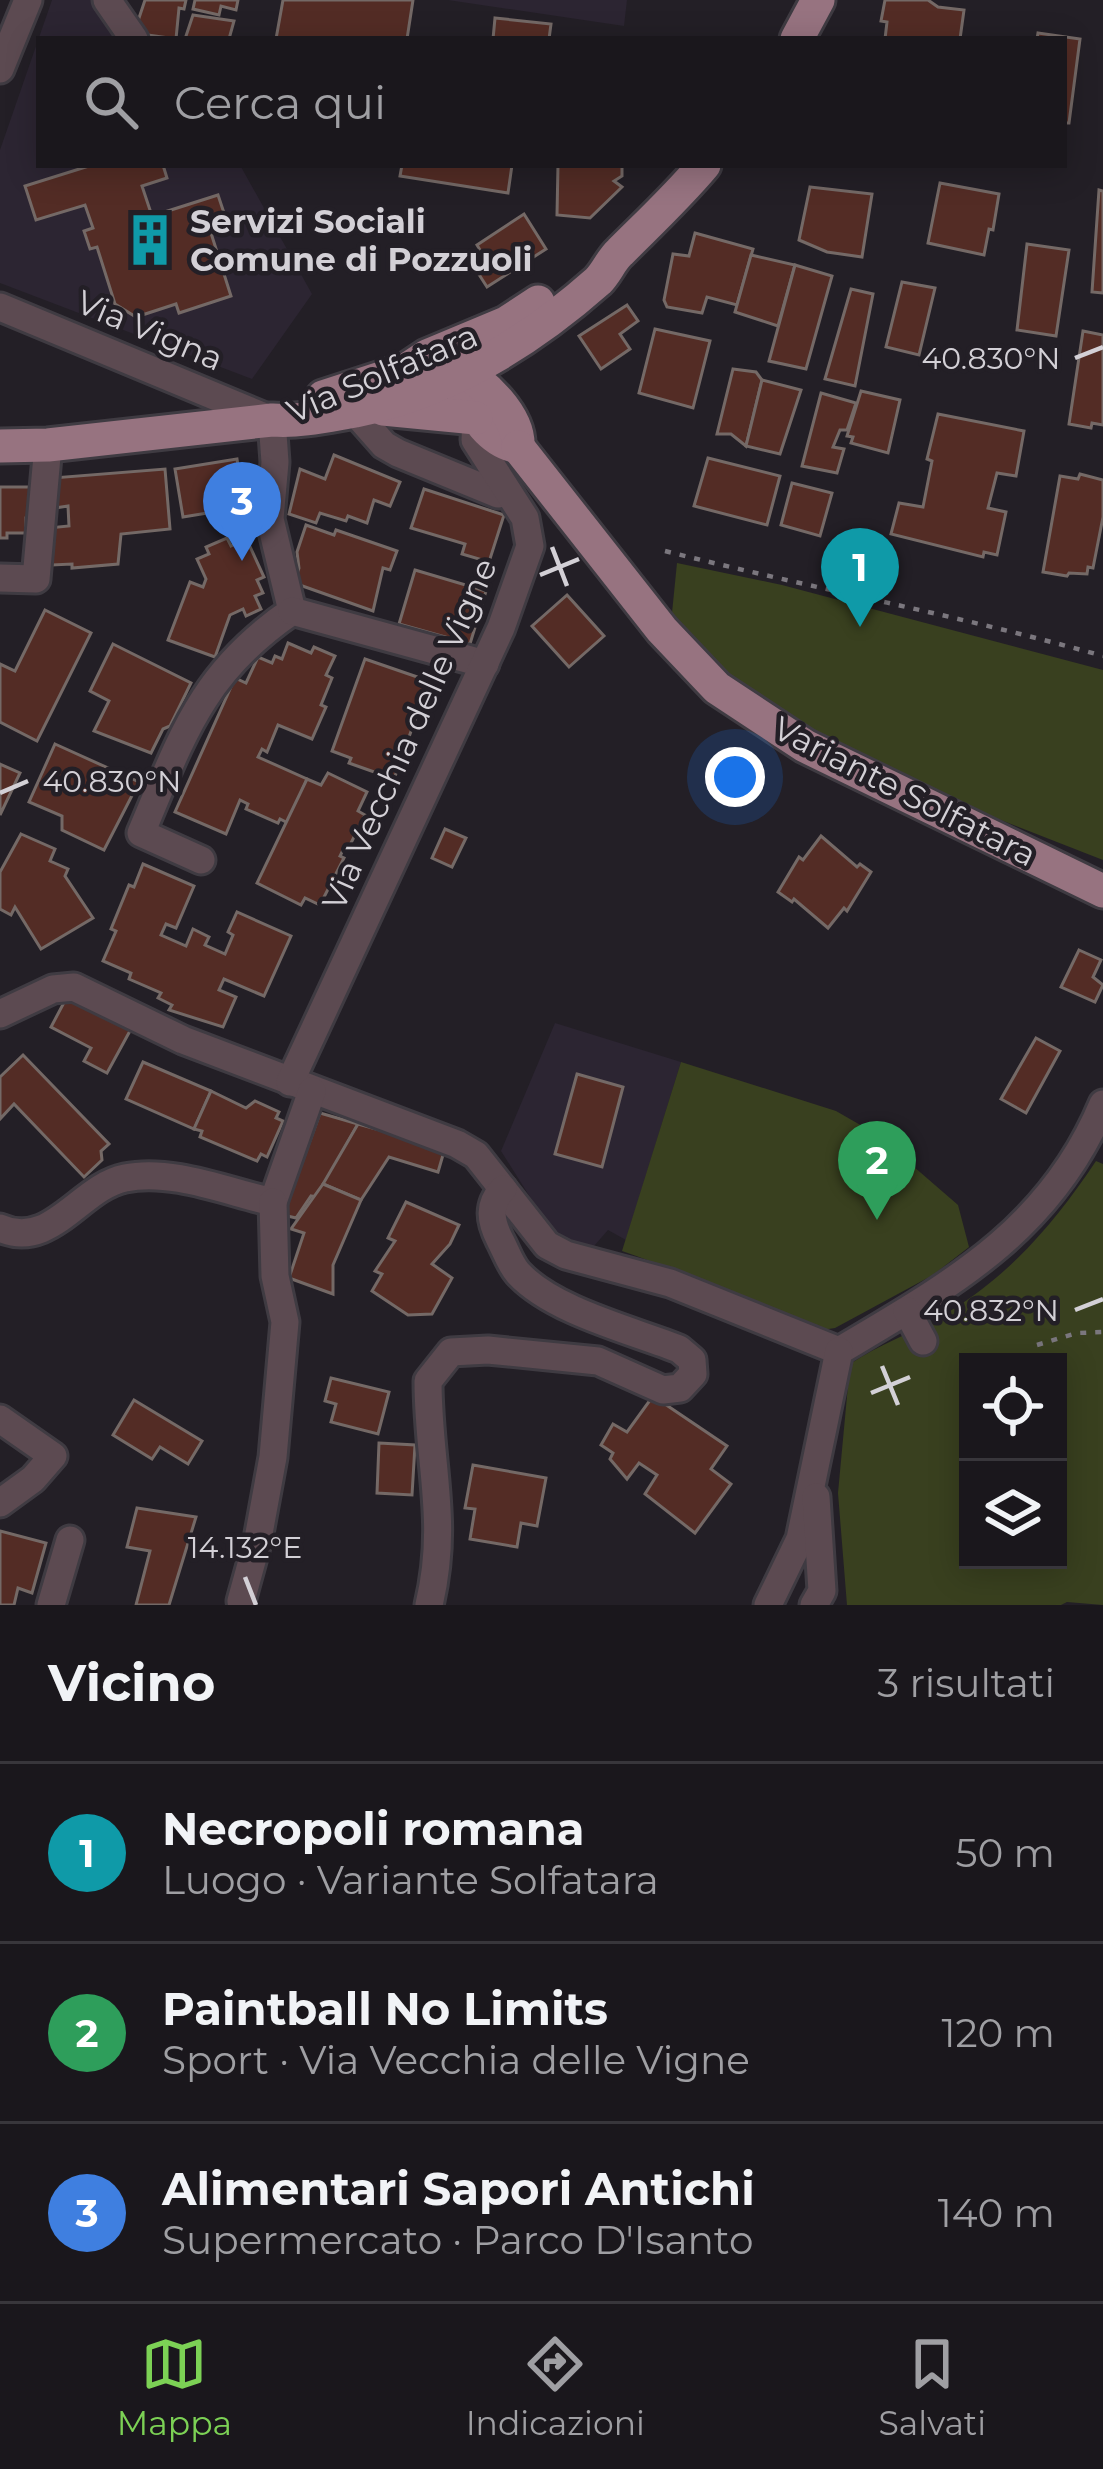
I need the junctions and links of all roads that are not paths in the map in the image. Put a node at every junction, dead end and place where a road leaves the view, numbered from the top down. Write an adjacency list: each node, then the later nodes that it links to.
1 (26, 0): 6 (street)
2 (107, 0): 4 (street)
3 (818, 0): 5 (main road)
4 (132, 36)
5 (799, 36)
6 (0, 69)
7 (701, 168): 9 (main road, Via Solfatara)
8 (0, 307): 14 (street, Via Vigna)
9 (519, 327): 10 (main road, Via Solfatara); 11 (main road, Via Solfatara); 13 (main road)
10 (406, 370): 11 (main road); 14 (main road, Via Solfatara)
11 (467, 374): 12 (main road, Via Solfatara); 13 (main road)
12 (363, 409): 13 (main road); 14 (main road, Via Solfatara); 17 (street)
13 (492, 415): 17 (street, Via Vecchia delle Vigne); 22 (main road, Variante Solfatara)
14 (272, 420): 15 (main road, Via Solfatara); 19 (street)
15 (48, 445): 16 (main road, Via Solfatara); 18 (street)
16 (0, 446)
17 (508, 492): 20 (street, Via Vecchia delle Vigne)
18 (0, 578)
19 (292, 611): 20 (street); 21 (street)
20 (484, 664): 24 (street, Via Vecchia delle Vigne)
21 (200, 860)
22 (1103, 891)
23 (0, 1014): 24 (street)
24 (301, 1086): 26 (street); 27 (street, Via Vecchia delle Vigne)
25 (1103, 1104): 29 (street)
26 (503, 1189): 31 (street); 39 (street)
27 (273, 1202): 28 (street); 36 (street)
28 (0, 1228)
29 (907, 1311): 30 (street); 31 (street)
30 (923, 1341)
31 (839, 1351): 33 (street)
32 (0, 1419): 34 (street)
33 (813, 1469): 37 (street); 40 (street)
34 (0, 1503)
35 (70, 1540): 38 (street)
36 (242, 1600)
37 (822, 1600)
38 (51, 1605)
39 (428, 1605)
40 (768, 1605)

